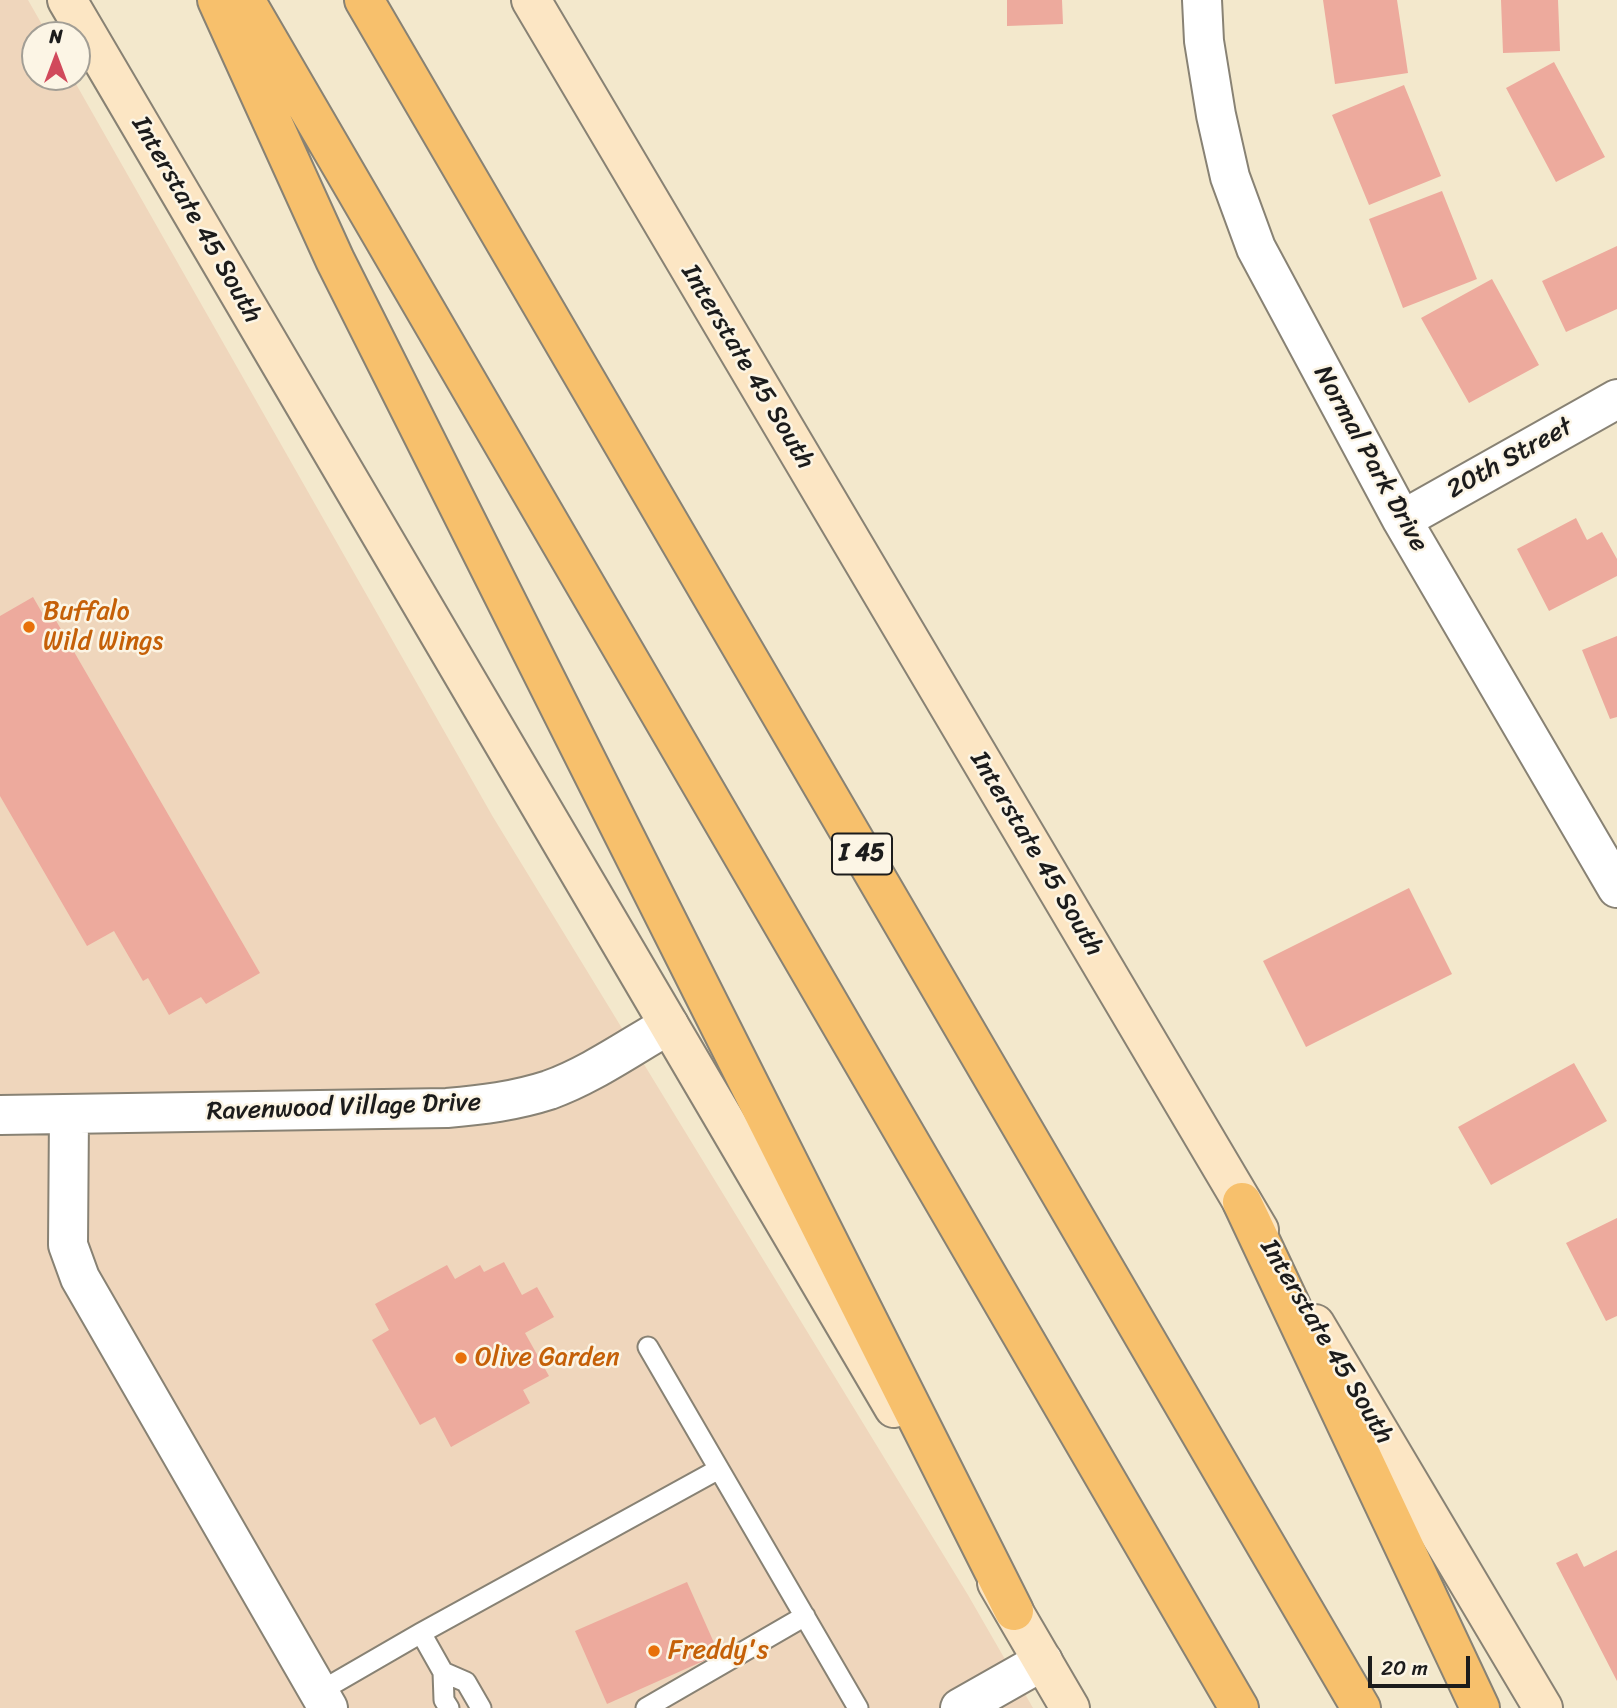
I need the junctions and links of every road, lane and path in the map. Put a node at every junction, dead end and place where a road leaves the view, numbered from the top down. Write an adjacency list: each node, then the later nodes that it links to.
1 (67, 0): 10 (main road, Interstate 45 South)
2 (217, 0): 16 (highway)
3 (245, 0): 28 (highway)
4 (364, 0): 29 (highway, I 45)
5 (531, 0): 13 (main road, Interstate 45 South)
6 (1202, 0): 8 (street, Normal Park Drive)
7 (1617, 399): 8 (street, 20th Street)
8 (1402, 520): 9 (street, Normal Park Drive)
9 (1617, 888)
10 (669, 1025): 11 (street, Ravenwood Village Drive); 16 (main road, Interstate 45 South)
11 (69, 1114): 12 (street, Ravenwood Village Drive); 21 (street)
12 (0, 1115)
13 (1242, 1202): 30 (highway); 31 (main road, Interstate 45 South)
14 (648, 1347): 15 (lane)
15 (719, 1469): 17 (lane); 18 (lane)
16 (1014, 1611): 19 (main road, Interstate 45 South)
17 (805, 1616): 24 (lane); 25 (lane)
18 (421, 1633): 20 (lane); 21 (lane)
19 (1043, 1661): 26 (street); 27 (main road, Interstate 45 South)
20 (443, 1672): 22 (lane); 23 (lane)
21 (324, 1700)
22 (449, 1708)
23 (481, 1708)
24 (646, 1708)
25 (858, 1708)
26 (960, 1708)
27 (1070, 1708)
28 (1239, 1708)
29 (1361, 1708)
30 (1480, 1708)
31 (1543, 1708)

